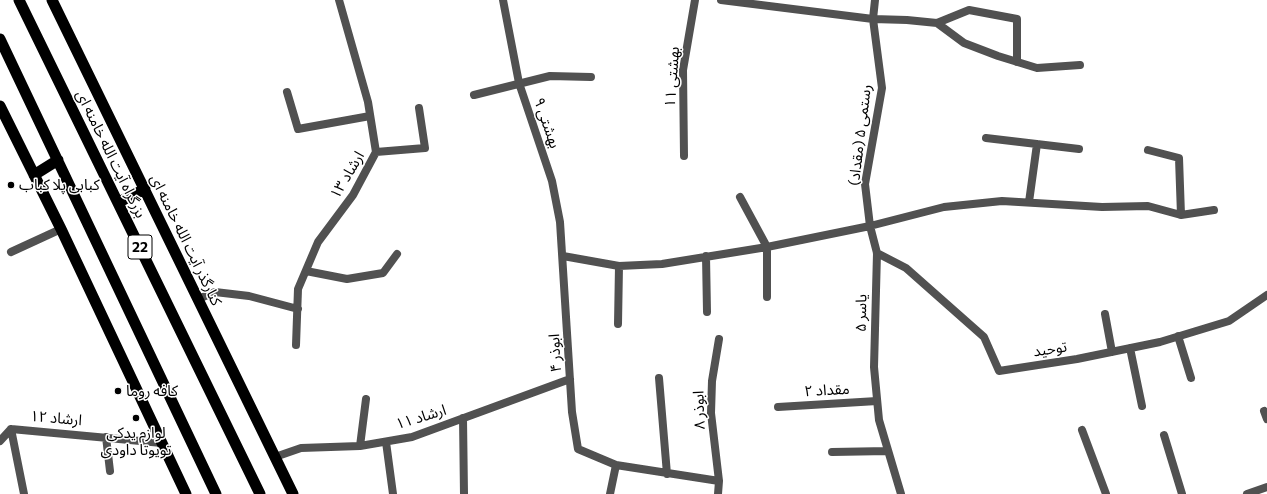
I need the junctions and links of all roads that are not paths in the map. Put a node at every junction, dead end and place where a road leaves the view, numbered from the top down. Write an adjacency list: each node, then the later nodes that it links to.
1 (18, 0): 31 (highway, بزرگراه آیت الله خامنه ای / 22)
2 (52, 0): 29 (highway, کنارگذر آیت الله خامنه ای)
3 (339, 0): 20 (street, ارشاد ۱۳)
4 (503, 0): 15 (street, بهشتی ۹)
5 (695, 0): 26 (street, بهشتی ۱۱)
6 (721, 0): 8 (street)
7 (875, 0): 9 (street, رستمی ۵ (مقداد))
8 (739, 1): 9 (street)
9 (873, 19): 10 (street); 35 (street, رستمی ۵ (مقداد))
10 (937, 23): 12 (street); 12 (street)
11 (0, 39): 27 (highway, 22)
12 (1017, 62): 13 (street)
13 (1080, 65)
14 (591, 77): 15 (street)
15 (519, 83): 17 (street); 41 (street, بهشتی ۹)
16 (287, 92): 20 (street)
17 (474, 95)
18 (0, 106): 28 (highway)
19 (419, 108): 25 (street)
20 (370, 116): 25 (street, ارشاد ۱۳)
21 (986, 138): 22 (street)
22 (1037, 144): 23 (street); 32 (street)
23 (1079, 149)
24 (1148, 150): 34 (street)
25 (376, 152): 44 (street, ارشاد ۱۳)
26 (684, 156)
27 (58, 160): 28 (highway); 83 (highway, 22)
28 (34, 174): 36 (highway)
29 (145, 189): 31 (highway); 47 (highway, کنارگذر آیت الله خامنه ای)
30 (740, 197): 37 (street)
31 (119, 202): 84 (highway, بزرگراه آیت الله خامنه ای / 22)
32 (1029, 202): 34 (street); 35 (street)
33 (1214, 210): 34 (street)
34 (1181, 215)
35 (870, 226): 37 (street); 39 (street, یاسر ۵)
36 (61, 229): 38 (street); 71 (highway)
37 (766, 247): 42 (street); 46 (street)
38 (11, 252)
39 (877, 253): 56 (street, توحید); 61 (street, یاسر ۵)
40 (397, 254): 44 (street)
41 (563, 256): 43 (street); 59 (street, ابوذر ۴)
42 (706, 256): 43 (street); 49 (street)
43 (619, 266): 51 (street)
44 (306, 271): 48 (street, ارشاد ۱۳)
45 (1267, 295): 52 (street, توحید)
46 (767, 297)
47 (198, 299): 48 (street); 75 (highway, کنارگذر آیت الله خامنه ای)
48 (298, 309): 54 (street, ارشاد ۱۳)
49 (707, 312)
50 (1104, 314): 56 (street)
51 (618, 324)
52 (1178, 336): 55 (street, توحید); 58 (street)
53 (719, 339): 79 (street, ابوذر ۸)
54 (296, 345)
55 (1130, 348): 56 (street, توحید); 62 (street)
56 (1112, 352)
57 (659, 378): 78 (street)
58 (1191, 378)
59 (570, 379): 64 (street, ارشاد ۱۱); 76 (street, ابوذر ۴)
60 (366, 399): 72 (street)
61 (877, 402): 63 (street, مقداد ۲); 73 (street, یاسر ۵)
62 (1142, 406)
63 (778, 407)
64 (463, 418): 70 (street, ارشاد ۱۱); 87 (street)
65 (12, 428): 68 (street, ارشاد ۱۲); 69 (street, ارشاد ۱۲); 81 (street)
66 (1082, 430): 91 (street)
67 (1164, 435): 92 (street)
68 (106, 437): 71 (street, ارشاد ۱۲); 77 (street)
69 (0, 440)
70 (386, 442): 72 (street, ارشاد ۱۱); 86 (street)
71 (162, 443): 82 (highway)
72 (360, 446): 75 (street, ارشاد ۱۱)
73 (888, 451): 74 (street); 90 (street, یاسر ۵)
74 (832, 452)
75 (275, 457): 85 (highway, کنارگذر آیت الله خامنه ای)
76 (616, 465): 78 (street); 88 (street)
77 (110, 471)
78 (667, 474): 79 (street)
79 (719, 481): 89 (street, ابوذر ۸)
80 (1267, 487): 93 (street)
81 (24, 494)
82 (186, 494)
83 (216, 494)
84 (260, 494)
85 (293, 494)
86 (393, 494)
87 (464, 494)
88 (610, 494)
89 (718, 494)
90 (901, 494)
91 (1106, 494)
92 (1182, 494)
93 (1247, 494)

